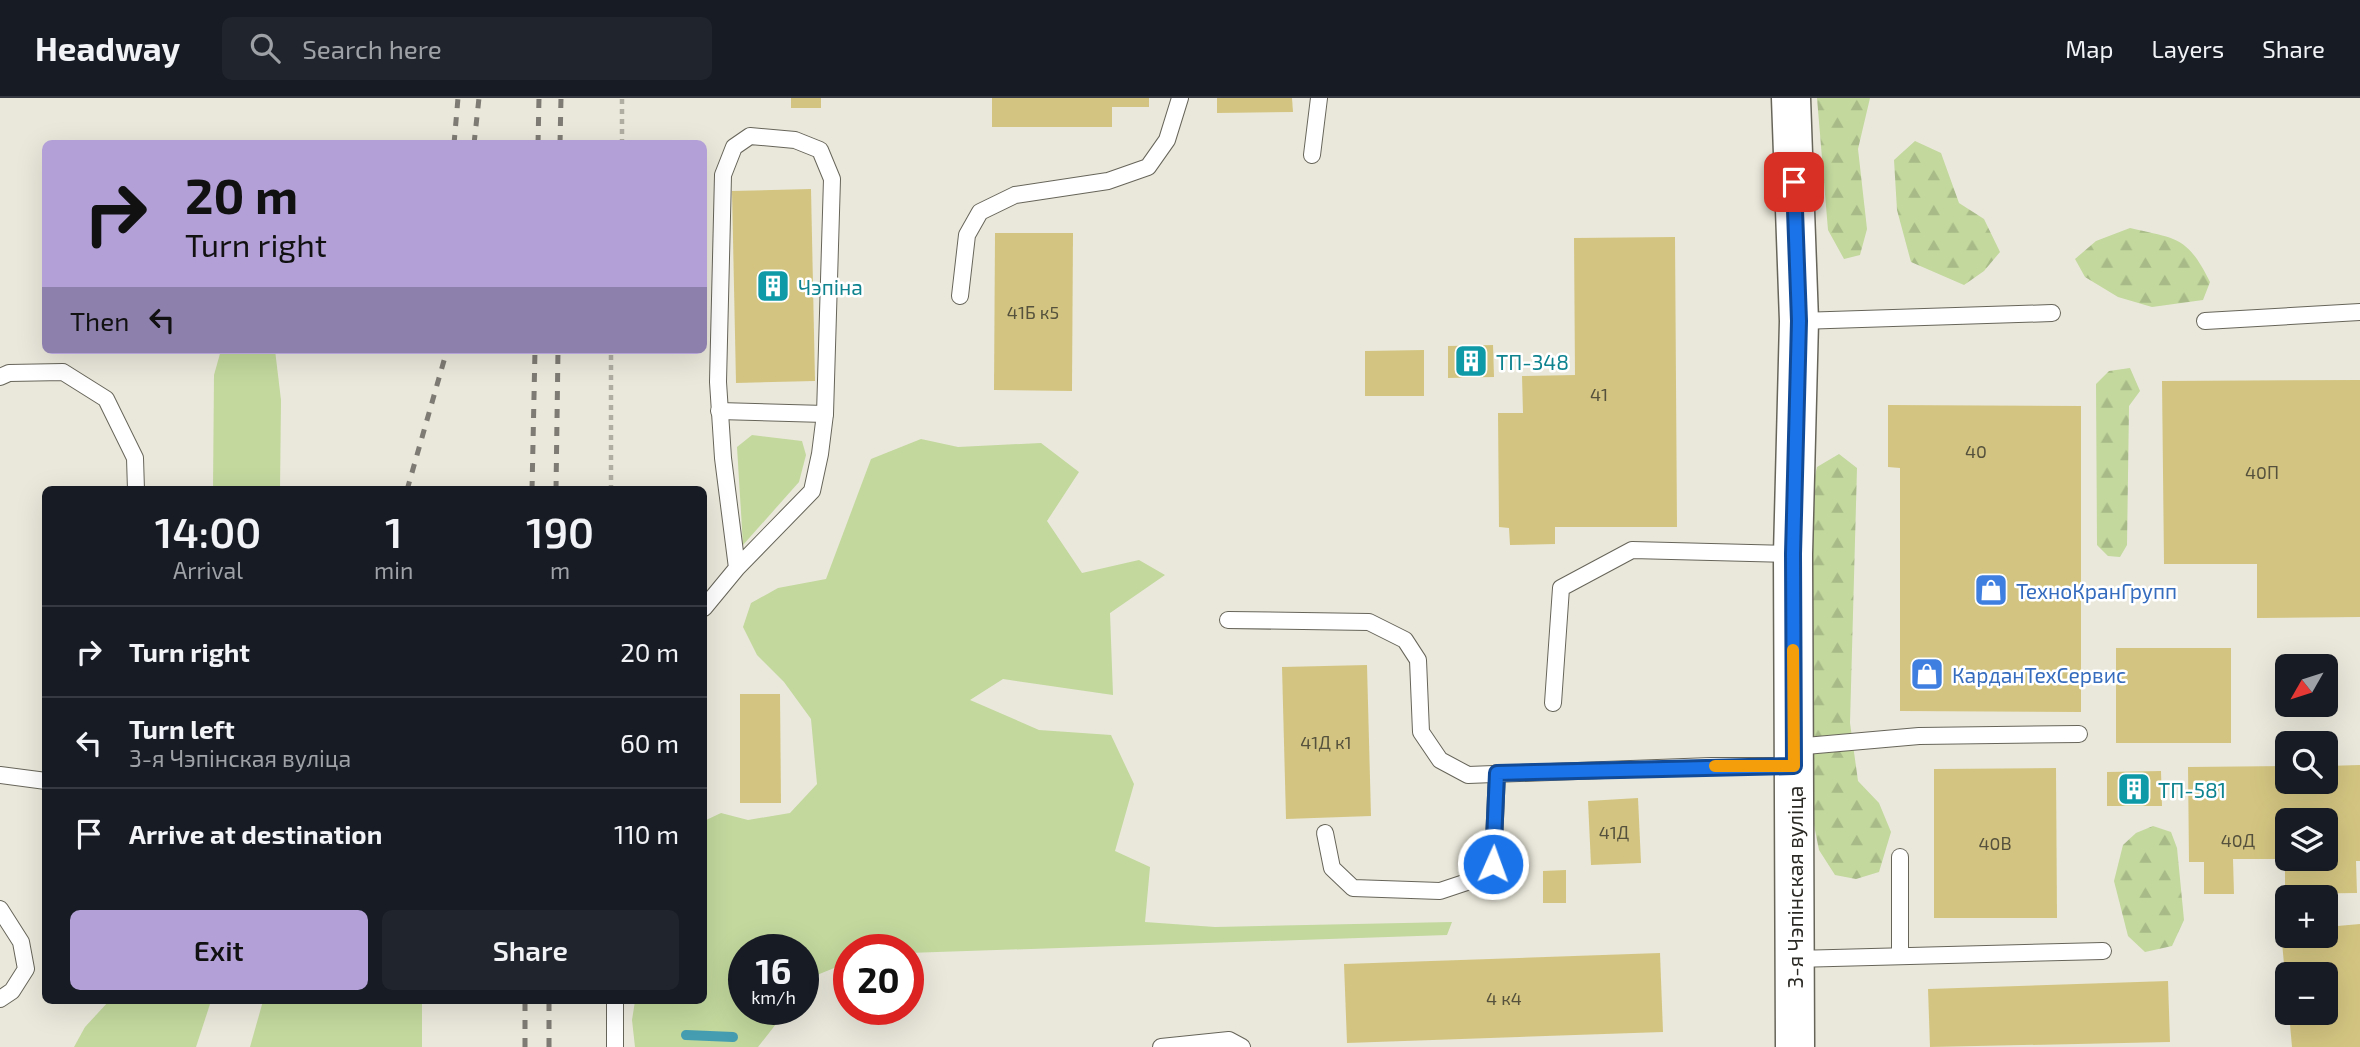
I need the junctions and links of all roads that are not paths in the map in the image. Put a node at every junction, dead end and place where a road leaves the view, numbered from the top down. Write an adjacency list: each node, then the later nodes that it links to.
1 (1180, 98): 5 (lane)
2 (1319, 98): 4 (lane)
3 (1791, 98): 8 (main road, 3-я Чэпінская вуліца)
4 (1312, 155)
5 (960, 296)
6 (2360, 312): 9 (lane)
7 (2052, 313): 8 (lane)
8 (1799, 321): 14 (main road, 3-я Чэпінская вуліца)
9 (2205, 321)
10 (0, 377): 13 (lane)
11 (719, 411): 12 (lane); 12 (lane); 15 (lane)
12 (825, 414): 15 (lane)
13 (136, 486)
14 (1793, 554): 18 (lane); 20 (main road, 3-я Чэпінская вуліца)
15 (737, 568): 16 (lane)
16 (707, 604)
17 (1228, 620): 21 (lane)
18 (1553, 703)
19 (2079, 734): 20 (lane)
20 (1794, 757): 21 (lane); 29 (main road, 3-я Чэпінская вуліца)
21 (1497, 773): 24 (lane)
22 (0, 775): 23 (lane)
23 (42, 780)
24 (1325, 834)
25 (1900, 857): 28 (lane)
26 (0, 909): 30 (lane)
27 (2103, 951): 28 (lane)
28 (1900, 956): 29 (lane)
29 (1795, 959): 35 (main road, 3-я Чэпінская вуліца)
30 (0, 999)
31 (615, 1004): 32 (lane)
32 (615, 1047)
33 (1161, 1047): 34 (lane)
34 (1241, 1047)
35 (1795, 1047)

